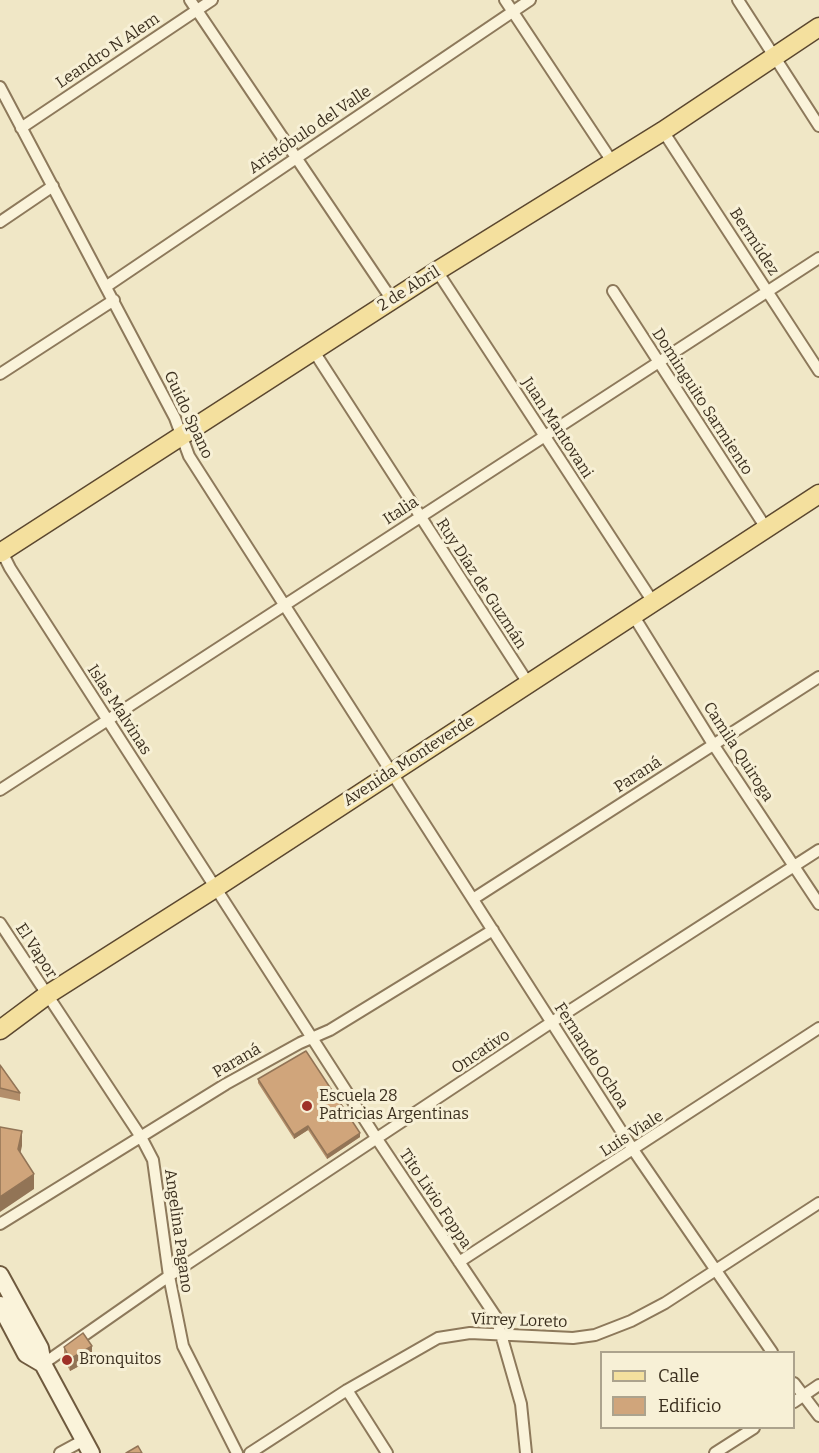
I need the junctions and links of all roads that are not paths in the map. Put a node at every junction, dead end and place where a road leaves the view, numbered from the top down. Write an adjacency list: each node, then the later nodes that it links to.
1 (190, 0): 6 (street)
2 (212, 0): 6 (street, Leandro N Alem)
3 (505, 0): 7 (street)
4 (530, 0): 7 (street, Aristóbulo del Valle)
5 (738, 0): 9 (street)
6 (196, 10): 12 (street, Leandro N Alem); 14 (street)
7 (512, 11): 14 (street, Aristóbulo del Valle); 15 (street)
8 (819, 27): 9 (main road, 2 de Abril)
9 (775, 57): 11 (street); 13 (main road, 2 de Abril)
10 (1, 90): 12 (street, Guido Spano)
11 (819, 126)
12 (21, 128): 16 (street, Guido Spano)
13 (663, 131): 15 (main road, 2 de Abril); 22 (street, Bermúdez)
14 (296, 157): 20 (street, Aristóbulo del Valle); 24 (street)
15 (613, 163): 19 (main road, 2 de Abril)
16 (53, 186): 17 (street); 20 (street, Guido Spano)
17 (0, 222)
18 (819, 258): 22 (street, Italia)
19 (437, 271): 24 (main road, 2 de Abril); 29 (street, Juan Mantovani)
20 (106, 286): 23 (street, Guido Spano)
21 (613, 291): 26 (street, Dominguito Sarmiento)
22 (768, 291): 26 (street, Italia); 27 (street, Bermúdez)
23 (114, 300): 28 (street); 30 (street, Guido Spano)
24 (392, 300): 25 (main road, 2 de Abril)
25 (313, 350): 30 (main road, 2 de Abril); 32 (street, Ruy Díaz de Guzmán)
26 (658, 363): 29 (street, Italia); 33 (street, Dominguito Sarmiento)
27 (819, 371)
28 (0, 374)
29 (544, 436): 32 (street, Italia); 35 (street, Juan Mantovani)
30 (182, 437): 34 (main road, 2 de Abril); 36 (street, Guido Spano)
31 (819, 494): 33 (main road, Avenida Monteverde)
32 (419, 518): 36 (street, Italia); 39 (street, Ruy Díaz de Guzmán)
33 (766, 528): 35 (main road, Avenida Monteverde)
34 (1, 551): 40 (street, Islas Malvinas)
35 (654, 602): 37 (main road, Avenida Monteverde)
36 (284, 606): 40 (street, Italia); 42 (street, Guido Spano)
37 (633, 615): 39 (main road, Avenida Monteverde); 41 (street, Camila Quiroga)
38 (819, 677): 41 (street, Paraná)
39 (528, 683): 42 (main road, Avenida Monteverde)
40 (107, 720): 43 (street, Italia); 46 (street, Islas Malvinas)
41 (713, 744): 45 (street, Camila Quiroga); 47 (street, Paraná)
42 (390, 772): 46 (main road, Avenida Monteverde); 47 (street, Fernando Ochoa)
43 (0, 790)
44 (819, 850): 45 (street, Oncativo)
45 (794, 866): 48 (street, Camila Quiroga); 52 (street, Oncativo)
46 (217, 887): 51 (main road, Avenida Monteverde); 55 (street, Tito Livio Foppa)
47 (473, 899): 50 (street, Fernando Ochoa)
48 (819, 904)
49 (0, 923): 51 (street, El Vapor)
50 (493, 930): 52 (street, Fernando Ochoa); 55 (street, Paraná)
51 (47, 994): 54 (main road, Avenida Monteverde); 56 (street, Angelina Pagano)
52 (552, 1022): 57 (street, Oncativo); 58 (street, Fernando Ochoa)
53 (819, 1028): 58 (street, Luis Viale)
54 (0, 1030)
55 (313, 1038): 56 (street, Paraná); 57 (street, Tito Livio Foppa)
56 (141, 1137): 60 (street, Paraná); 64 (street, Angelina Pagano)
57 (377, 1139): 61 (street, Tito Livio Foppa); 64 (street, Oncativo)
58 (634, 1151): 61 (street, Luis Viale); 62 (street, Fernando Ochoa)
59 (819, 1203): 62 (street, Virrey Loreto)
60 (0, 1224)
61 (459, 1262): 66 (street, Tito Livio Foppa)
62 (715, 1271): 66 (street, Virrey Loreto); 67 (street, Fernando Ochoa)
63 (0, 1275): 68 (main road)
64 (169, 1276): 68 (street, Oncativo); 76 (street, Angelina Pagano)
65 (0, 1305): 68 (main road)
66 (503, 1336): 70 (street, Virrey Loreto); 79 (street, Tito Livio Foppa)
67 (771, 1351)
68 (43, 1364): 74 (main road)
69 (819, 1385): 71 (street)
70 (347, 1390): 77 (street, Virrey Loreto); 78 (street)
71 (798, 1399): 72 (street)
72 (819, 1416)
73 (752, 1429): 80 (street)
74 (87, 1446): 75 (street)
75 (60, 1453)
76 (237, 1453)
77 (250, 1453)
78 (387, 1453)
79 (526, 1453)
80 (715, 1453)

